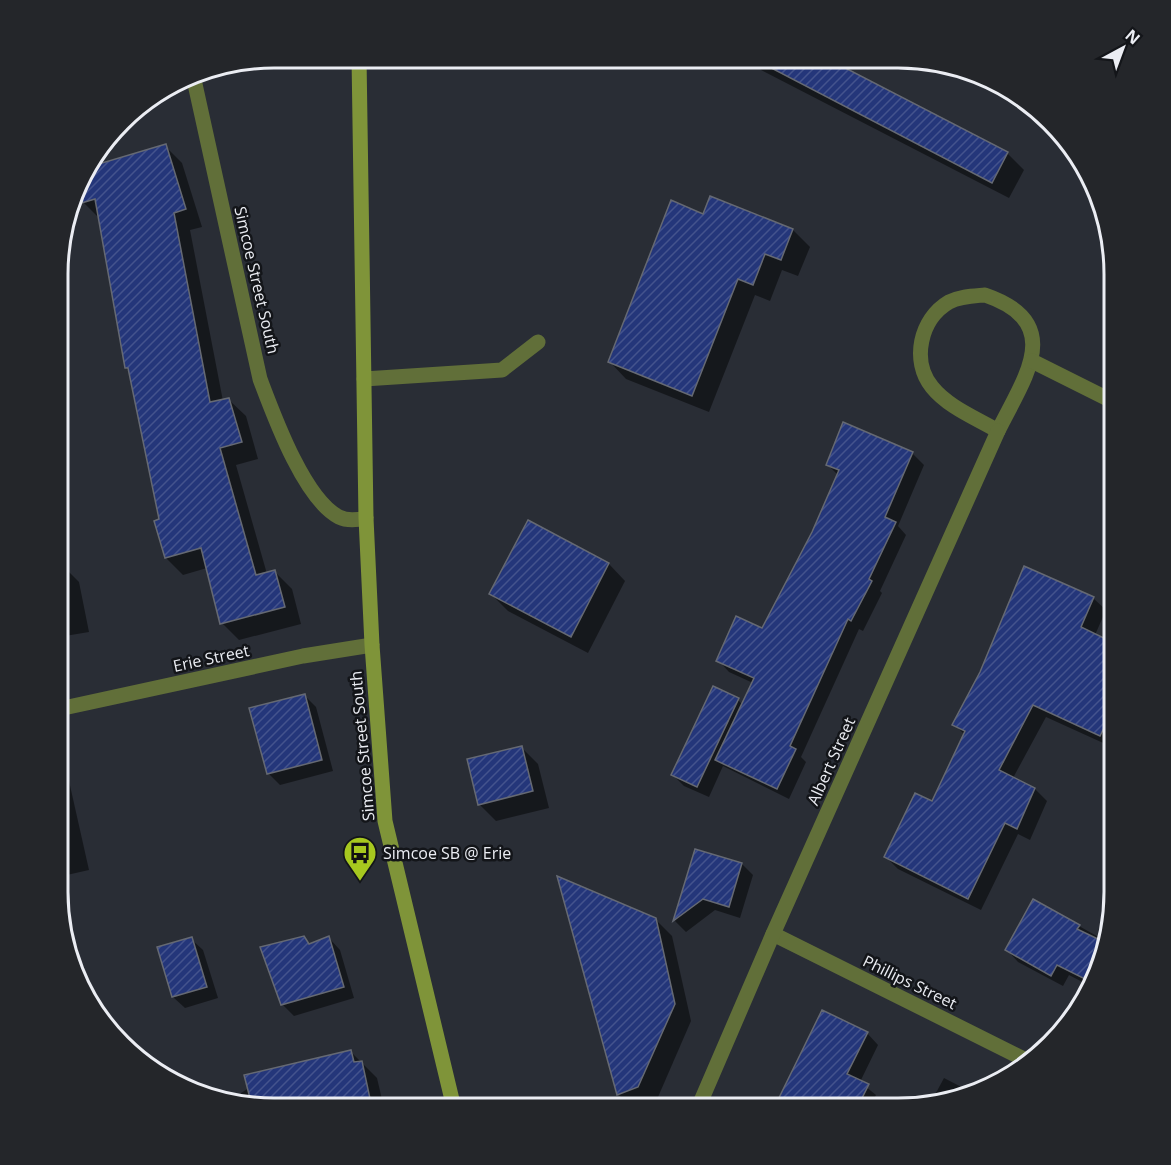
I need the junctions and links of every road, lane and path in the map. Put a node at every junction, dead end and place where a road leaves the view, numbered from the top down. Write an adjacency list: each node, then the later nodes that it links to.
1 (359, 68): 5 (main road, Simcoe Street South)
2 (195, 83): 8 (street, Simcoe Street South)
3 (538, 342): 5 (street)
4 (1032, 361): 6 (street); 7 (street, Albert Street); 7 (street, Albert Street)
5 (364, 379): 8 (main road, Simcoe Street South)
6 (1103, 396)
7 (998, 431): 11 (street, Albert Street)
8 (366, 519): 9 (main road, Simcoe Street South)
9 (372, 645): 10 (street, Erie Street); 13 (main road, Simcoe Street South)
10 (68, 708)
11 (773, 934): 12 (street, Phillips Street); 14 (street, Albert Street)
12 (1020, 1057)
13 (451, 1097)
14 (703, 1097)

